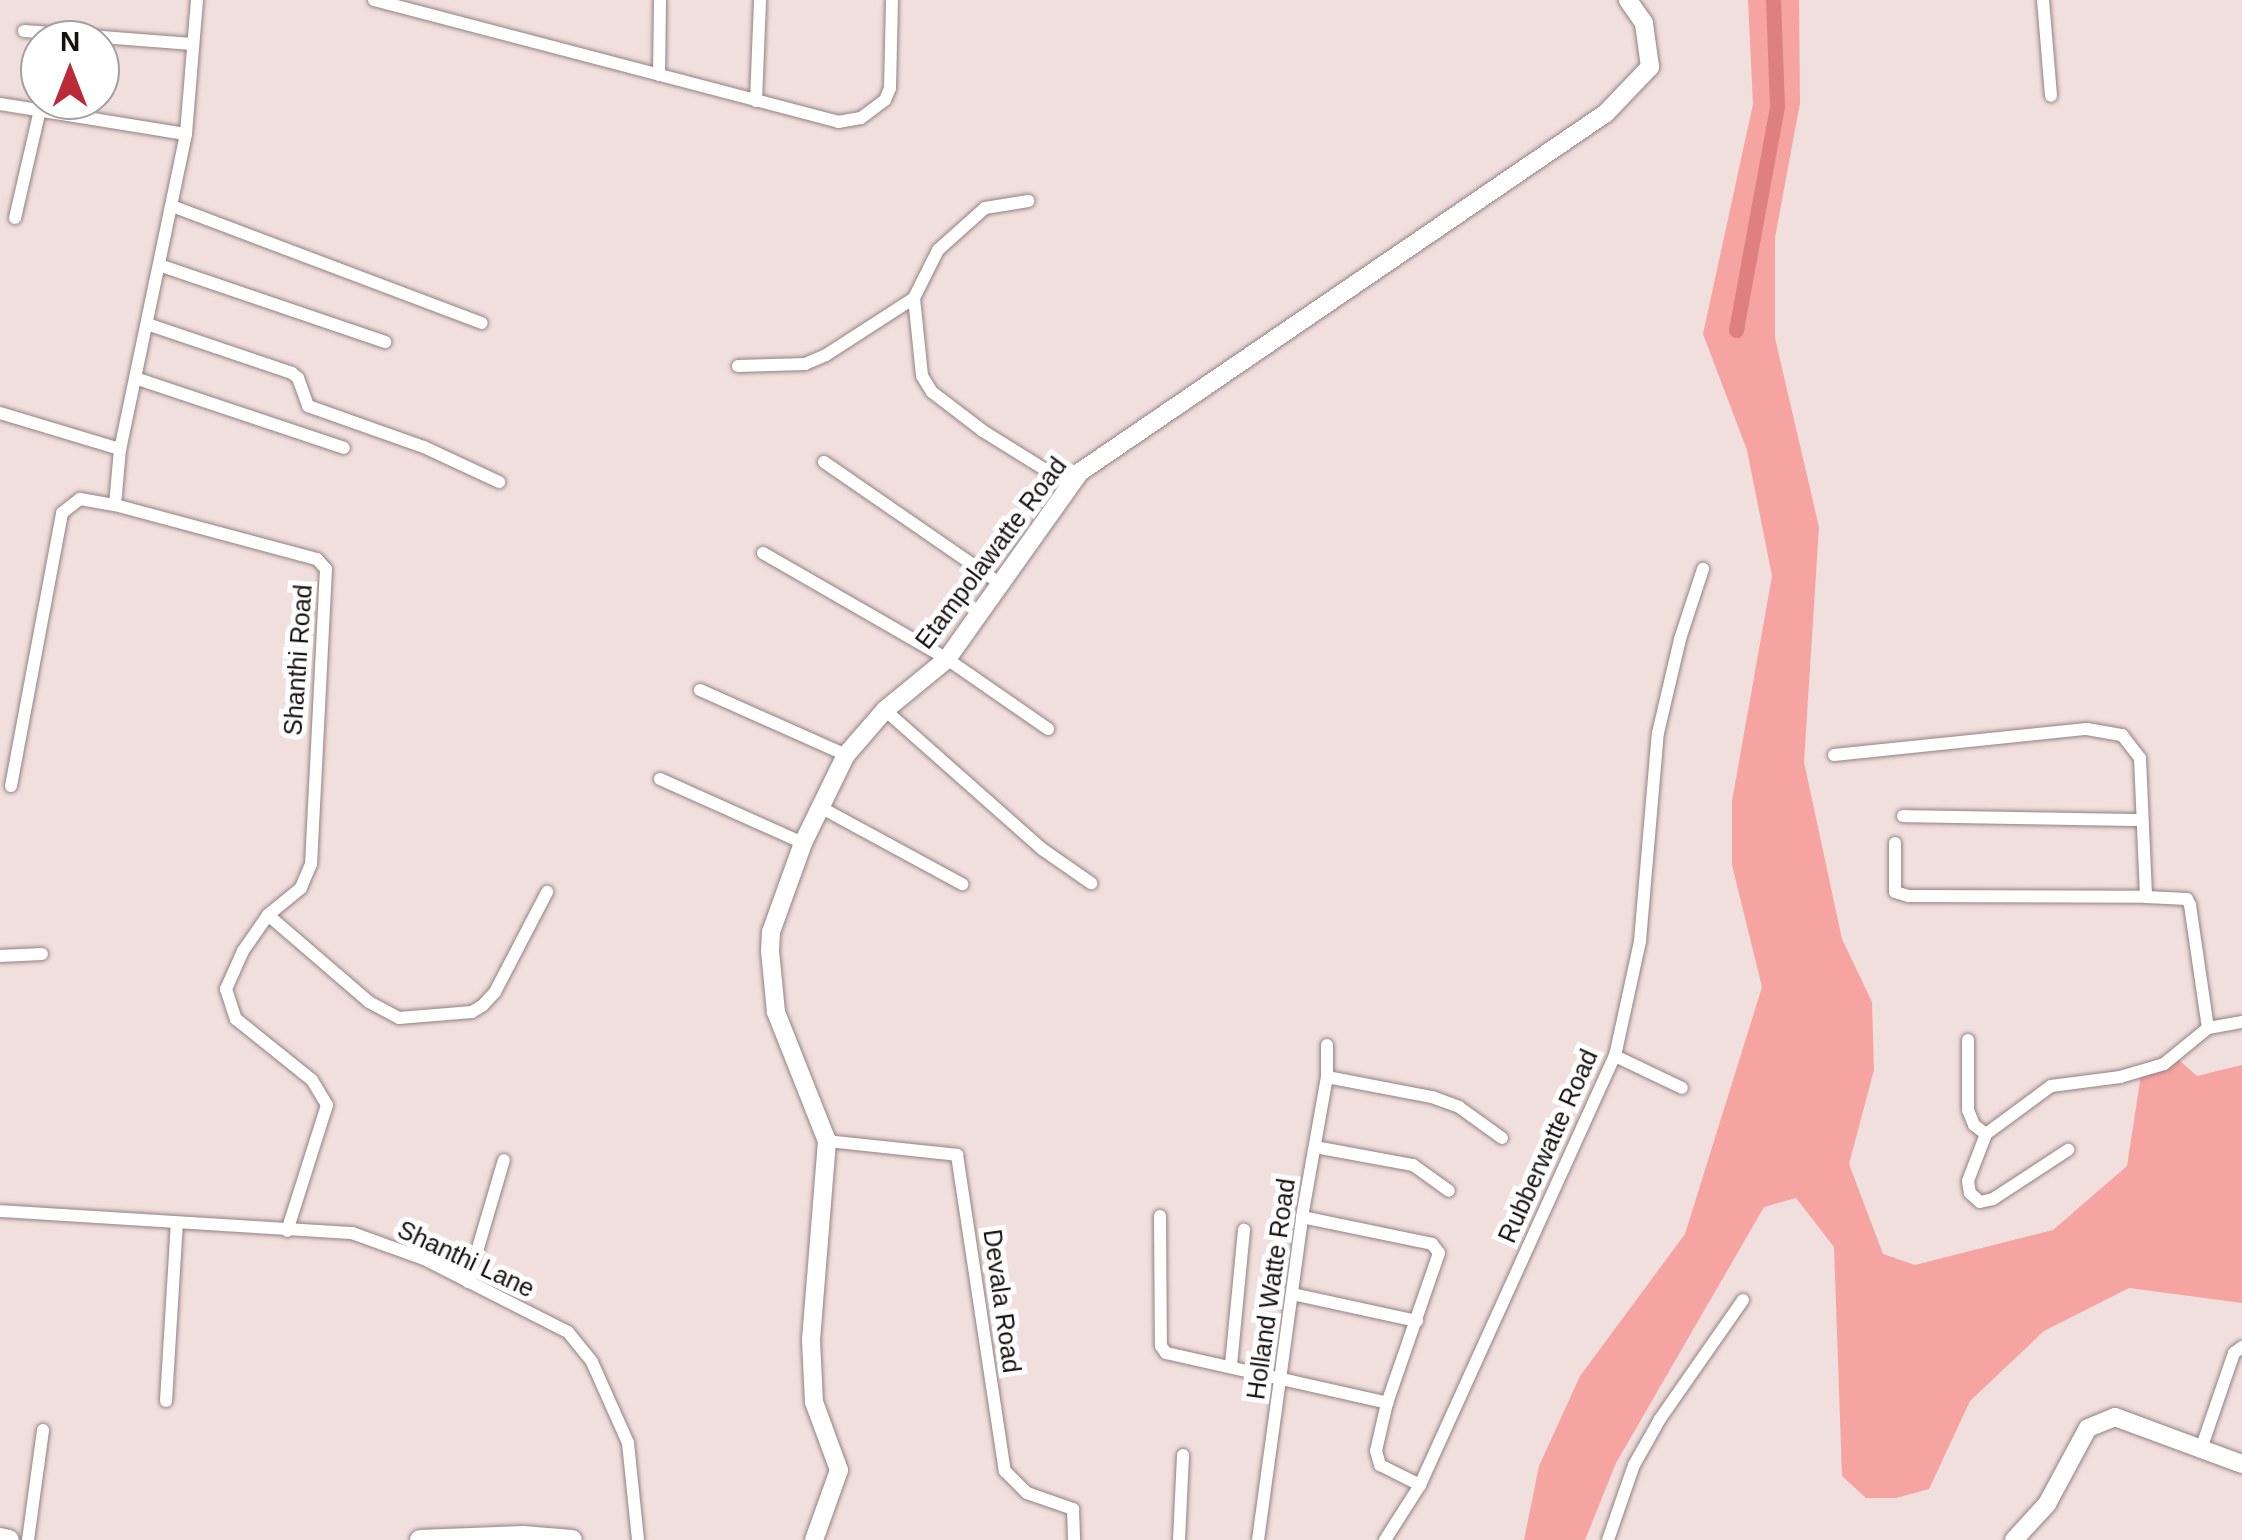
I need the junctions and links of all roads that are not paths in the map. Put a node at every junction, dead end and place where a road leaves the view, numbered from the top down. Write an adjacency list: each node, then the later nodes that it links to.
1 (198, 0): 9 (street)
2 (374, 0): 10 (street)
3 (660, 0): 10 (street)
4 (760, 0): 12 (street)
5 (892, 0): 12 (street)
6 (1628, 0): 31 (street, Etampolawatte Road)
7 (2043, 0): 11 (street)
8 (120, 38): 9 (street)
9 (193, 44): 15 (street)
10 (659, 75): 12 (street)
11 (2051, 96)
12 (756, 101)
13 (38, 120): 18 (street)
14 (101, 120): 15 (street)
15 (186, 134): 17 (street)
16 (1028, 201): 20 (street)
17 (172, 206): 19 (street); 22 (street)
18 (15, 218)
19 (160, 265): 21 (street); 23 (street)
20 (914, 298): 24 (street); 31 (street)
21 (147, 324): 25 (street); 30 (street)
22 (482, 324)
23 (385, 342)
24 (738, 366)
25 (136, 378): 27 (street); 28 (street)
26 (0, 413): 28 (street)
27 (344, 448)
28 (120, 449): 32 (street)
29 (824, 462): 35 (street)
30 (499, 482)
31 (1068, 484): 35 (street, Etampolawatte Road)
32 (114, 505): 43 (street); 53 (street, Shanthi Road)
33 (764, 553): 36 (street)
34 (1704, 569): 60 (street, Rubberwatte Road)
35 (1002, 584): 36 (street, Etampolawatte Road)
36 (947, 658): 38 (street, Etampolawatte Road); 39 (street)
37 (700, 690): 41 (street)
38 (885, 710): 41 (street, Etampolawatte Road); 49 (street)
39 (1048, 730)
40 (1834, 755): 46 (street)
41 (846, 756): 44 (street, Etampolawatte Road)
42 (660, 779): 47 (street)
43 (11, 786)
44 (820, 807): 47 (street, Etampolawatte Road); 50 (street)
45 (1903, 816): 46 (street)
46 (2142, 820): 52 (street)
47 (802, 843): 65 (street, Etampolawatte Road)
48 (1894, 843): 52 (street)
49 (1092, 882)
50 (962, 884)
51 (547, 892): 53 (street)
52 (2146, 898): 57 (street)
53 (268, 915): 75 (street, Shanthi Road)
54 (42, 954): 55 (street)
55 (0, 956)
56 (2242, 1022): 57 (street)
57 (2208, 1028): 63 (street)
58 (1968, 1040): 63 (street)
59 (1328, 1044): 61 (street, Holland Watte Road)
60 (1615, 1056): 62 (street); 89 (street, Rubberwatte Road)
61 (1327, 1077): 64 (street); 66 (street, Holland Watte Road)
62 (1682, 1088)
63 (1986, 1134): 67 (street)
64 (1502, 1138)
65 (827, 1141): 95 (street, Etampolawatte Road); 96 (street, Devala Road)
66 (1314, 1147): 69 (street); 72 (street, Holland Watte Road)
67 (2068, 1150)
68 (504, 1160): 76 (street)
69 (1450, 1191)
70 (0, 1210): 73 (street, Shanthi Lane)
71 (1160, 1216): 81 (street)
72 (1302, 1217): 77 (street, Holland Watte Road); 79 (street)
73 (177, 1223): 75 (street, Shanthi Lane); 83 (street)
74 (1244, 1230): 81 (street)
75 (287, 1231): 76 (street, Shanthi Lane)
76 (468, 1282): 94 (street, Shanthi Lane)
77 (1292, 1294): 79 (street); 82 (street, Holland Watte Road)
78 (1742, 1300): 100 (street)
79 (1416, 1320): 84 (street)
80 (2242, 1348): 86 (street)
81 (1231, 1365): 82 (street)
82 (1282, 1378): 84 (street); 98 (street, Holland Watte Road)
83 (166, 1401)
84 (1387, 1402): 89 (street)
85 (44, 1430): 91 (street)
86 (2201, 1449): 88 (street); 101 (street)
87 (1183, 1455): 97 (street)
88 (2242, 1464)
89 (1420, 1484): 99 (street, Rubberwatte Road)
90 (523, 1538): 92 (main road); 93 (main road)
91 (28, 1540)
92 (420, 1540)
93 (572, 1540)
94 (638, 1540)
95 (814, 1540)
96 (1074, 1540)
97 (1180, 1540)
98 (1258, 1540)
99 (1385, 1540)
100 (1608, 1540)
101 (2014, 1540)

